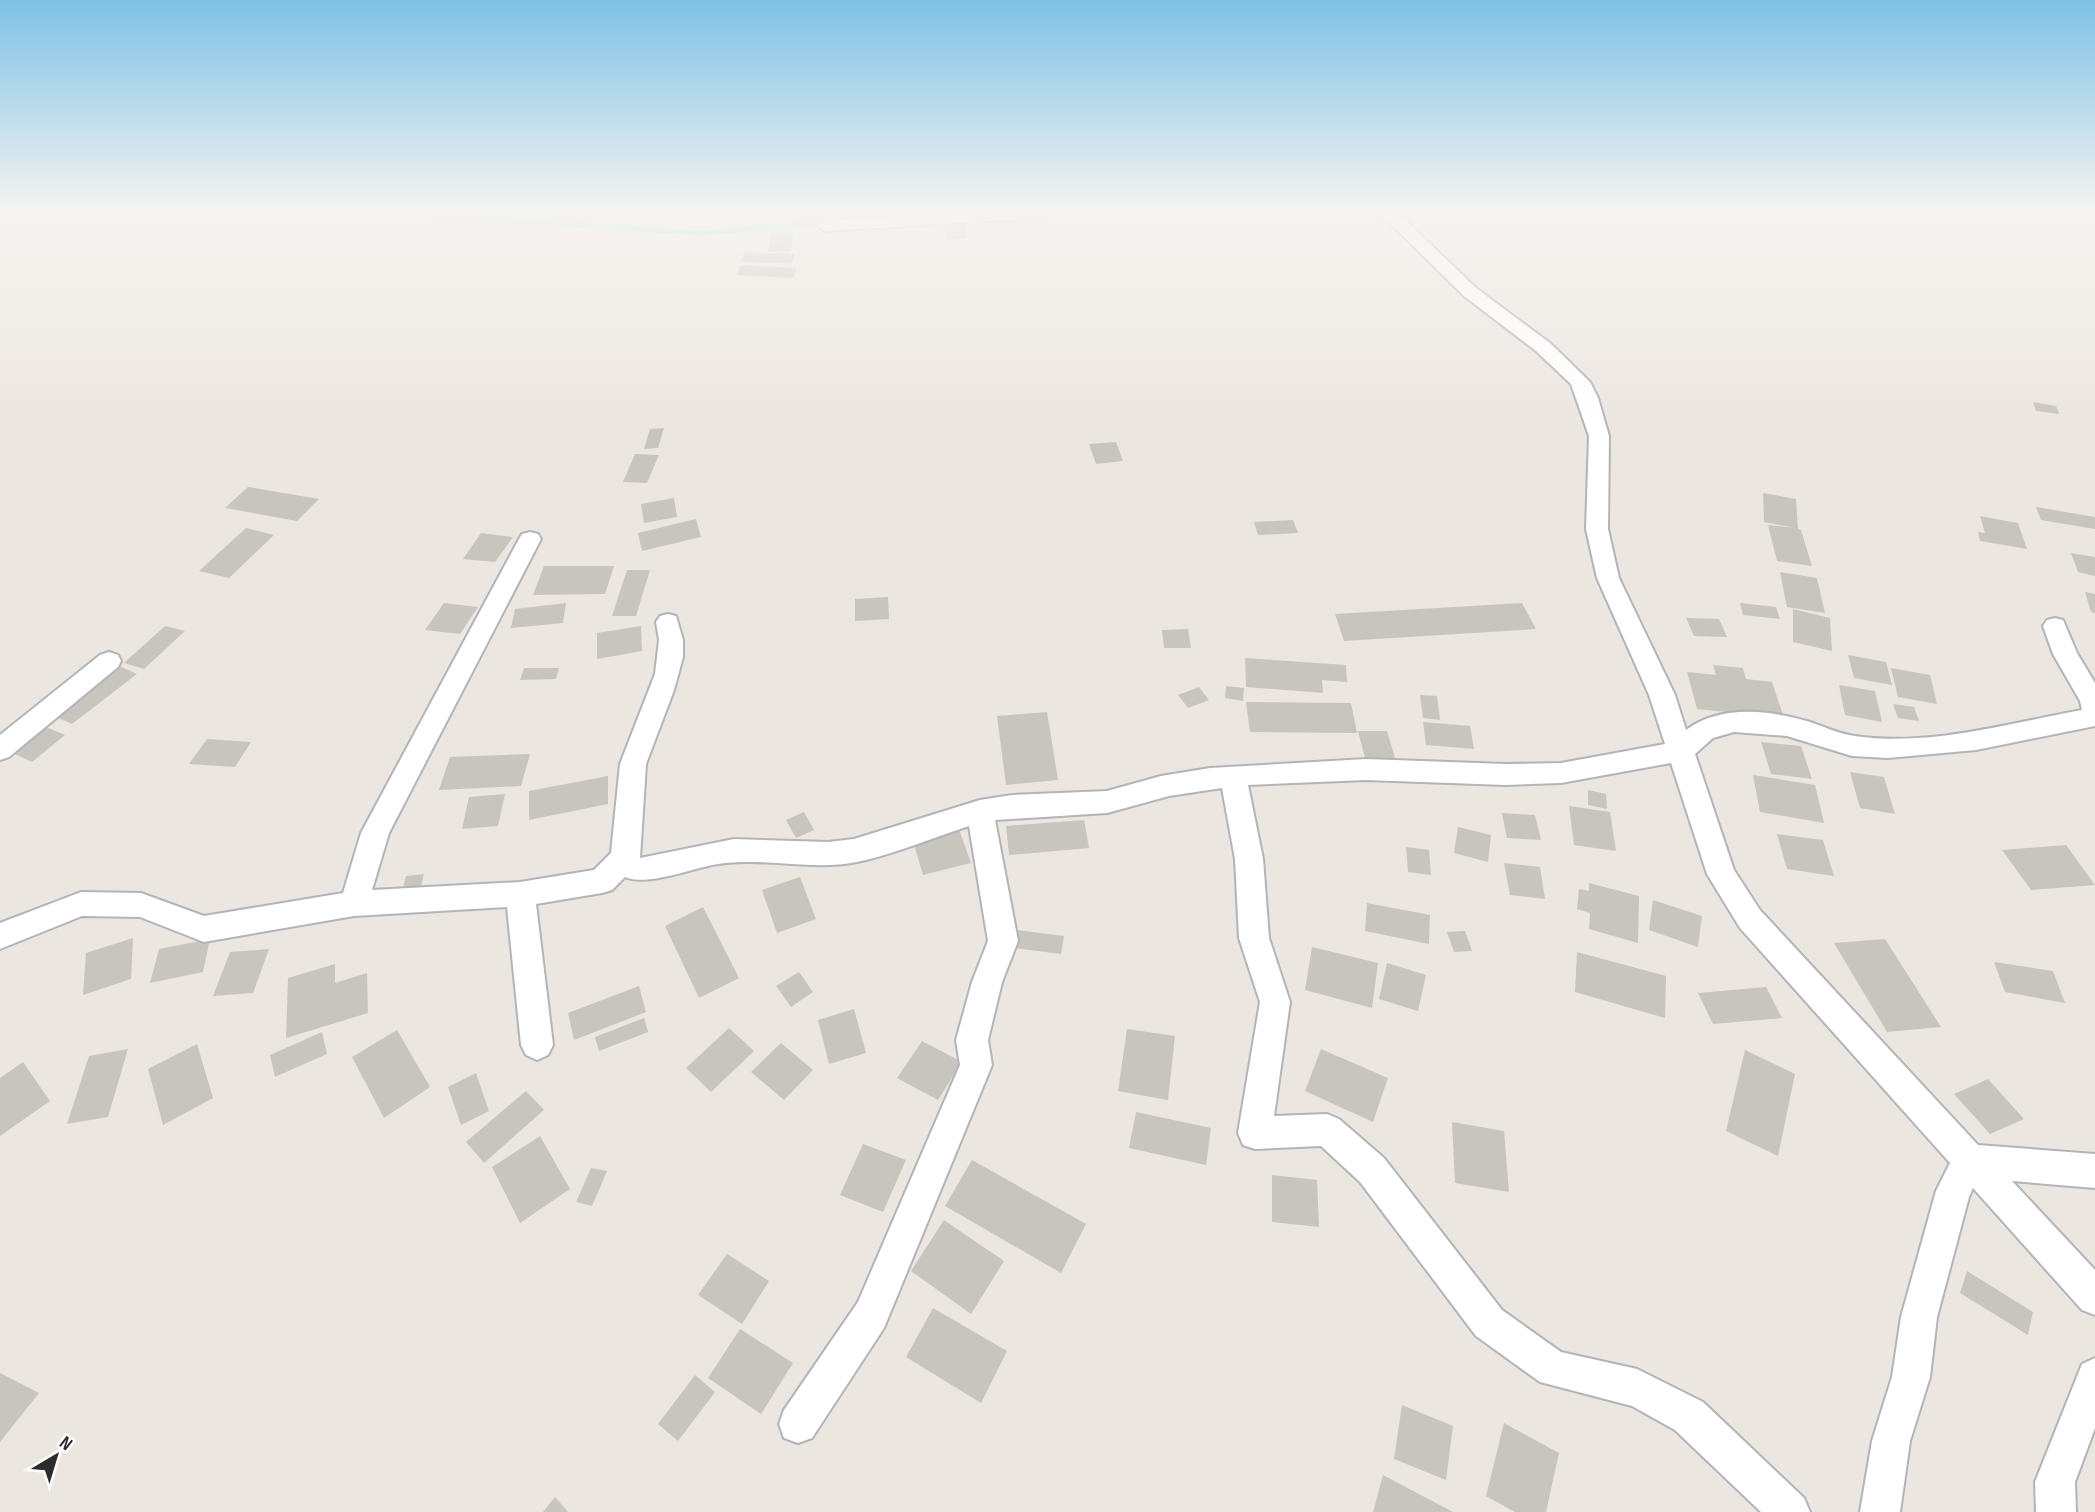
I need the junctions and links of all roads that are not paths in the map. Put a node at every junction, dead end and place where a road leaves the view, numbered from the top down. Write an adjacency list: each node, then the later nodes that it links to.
1 (1461, 284): 8 (street)
2 (530, 539): 13 (street)
3 (668, 622): 11 (street)
4 (2055, 626): 6 (street)
5 (109, 661): 7 (street)
6 (2095, 712): 8 (street)
7 (0, 750)
8 (1681, 752): 9 (street); 16 (street)
9 (1233, 777): 10 (street); 21 (street)
10 (980, 811): 11 (street); 20 (street)
11 (625, 858): 12 (street)
12 (520, 894): 13 (street); 15 (street)
13 (354, 904): 14 (street)
14 (0, 936)
15 (537, 1045)
16 (1970, 1161): 17 (street); 18 (street); 22 (street)
17 (2095, 1171)
18 (2095, 1297)
19 (2095, 1377): 23 (street)
20 (798, 1424)
21 (1790, 1512)
22 (1880, 1512)
23 (2056, 1512)

